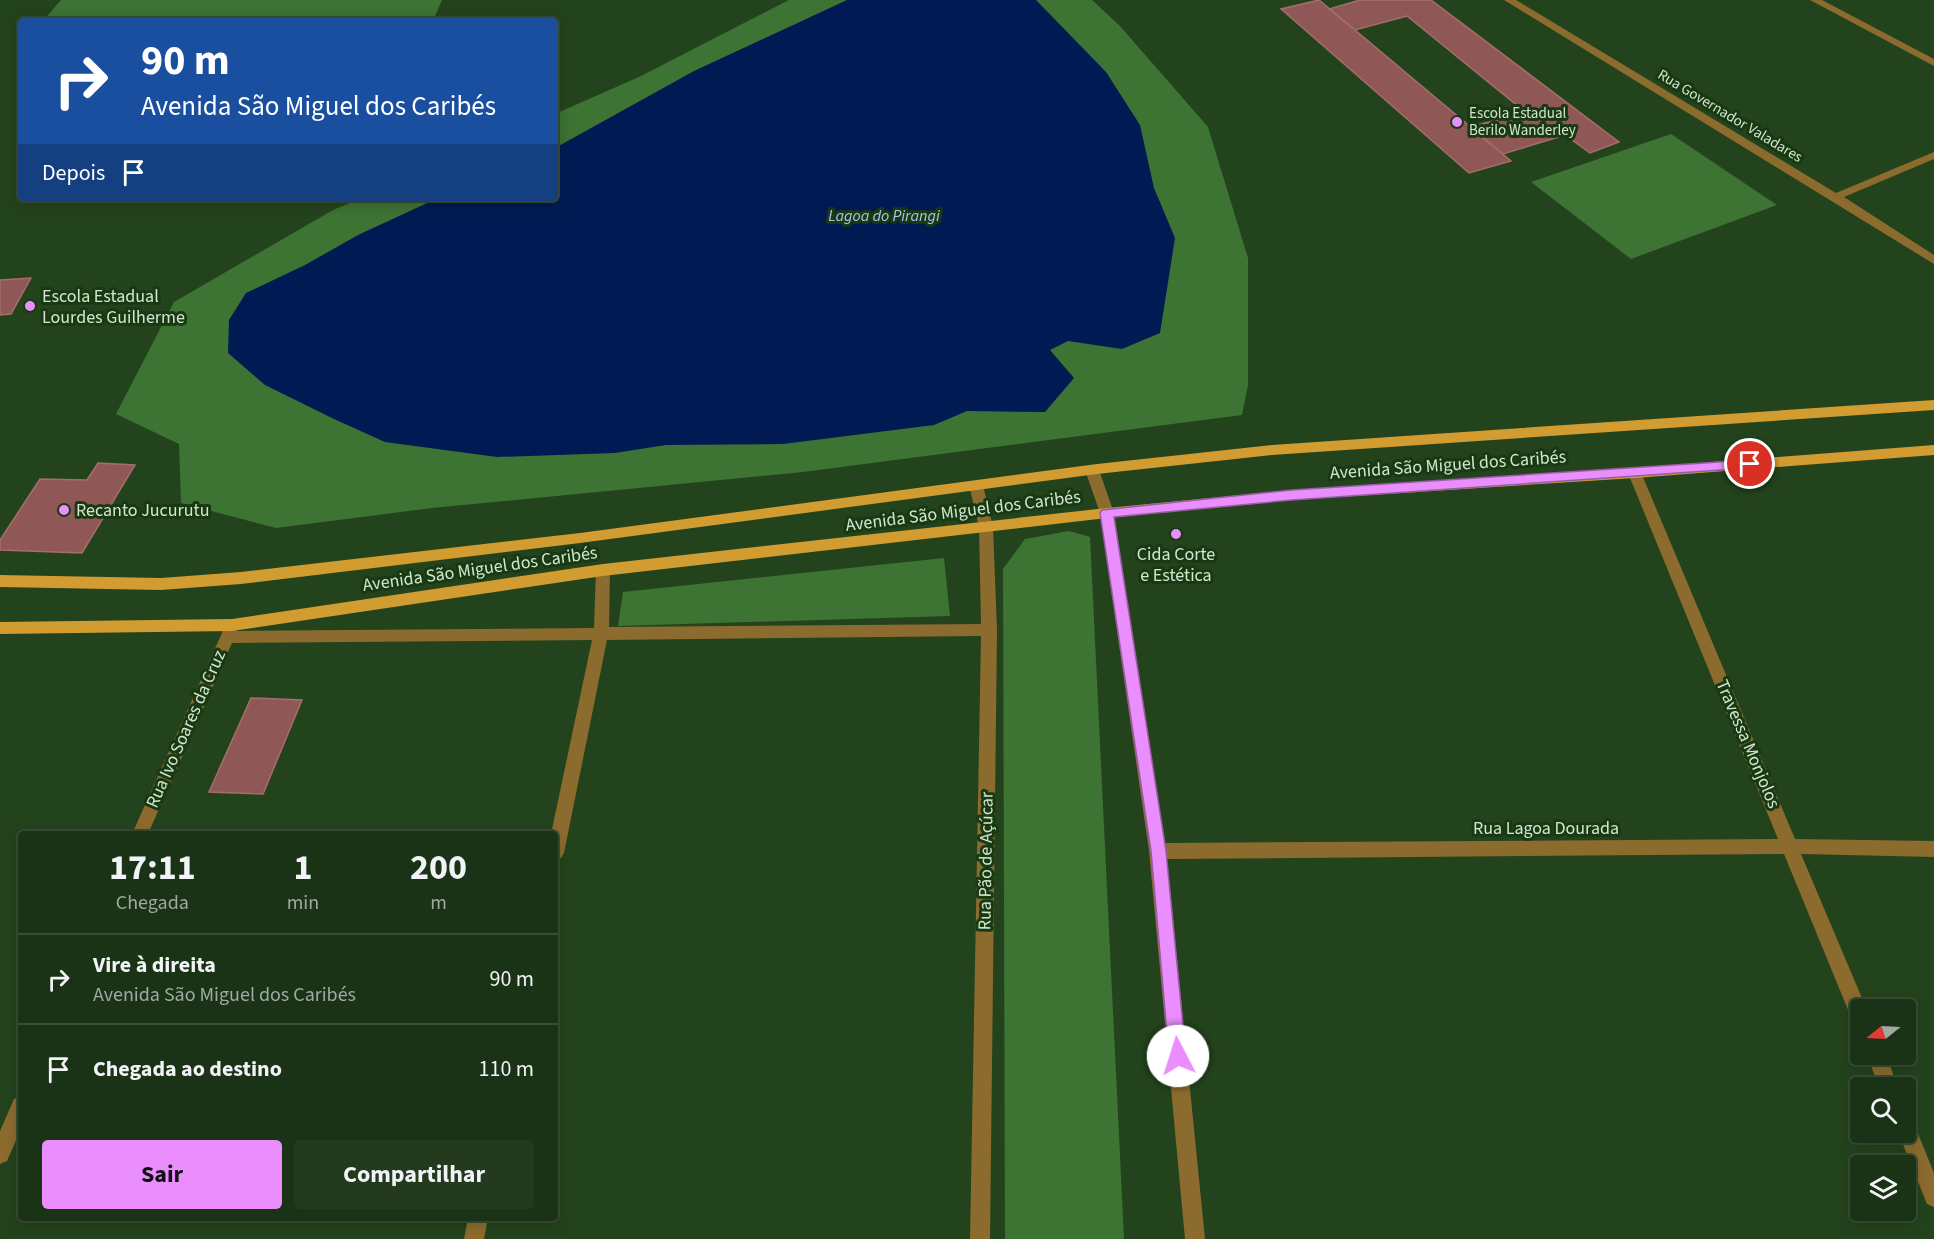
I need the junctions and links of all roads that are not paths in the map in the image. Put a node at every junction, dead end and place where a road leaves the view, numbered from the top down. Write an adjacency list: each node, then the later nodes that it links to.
1 (1509, 0): 5 (street, Rua Governador Valadares)
2 (1815, 0): 3 (street)
3 (1934, 63)
4 (1934, 155): 5 (street)
5 (1835, 197): 6 (street, Rua Governador Valadares)
6 (1934, 260)
7 (1934, 405): 9 (main road, Avenida São Miguel dos Caribés)
8 (1934, 450): 10 (main road, Avenida São Miguel dos Caribés)
9 (1092, 470): 11 (main road, Avenida São Miguel dos Caribés); 12 (street)
10 (1635, 473): 12 (main road, Avenida São Miguel dos Caribés); 22 (street, Travessa Monjolos)
11 (976, 485): 13 (street, Rua Pão de Açúcar); 15 (main road, Avenida São Miguel dos Caribés)
12 (1107, 513): 13 (main road, Avenida São Miguel dos Caribés); 24 (street)
13 (986, 528): 14 (main road, Avenida São Miguel dos Caribés); 17 (street, Rua Pão de Açúcar)
14 (603, 570): 18 (main road, Avenida São Miguel dos Caribés); 19 (street)
15 (0, 581)
16 (0, 628): 18 (main road, Avenida São Miguel dos Caribés)
17 (989, 630): 19 (street, Avenida São Miguel dos Caribés); 32 (street, Rua Pão de Açúcar)
18 (230, 631): 19 (street, Avenida São Miguel dos Caribés); 20 (street, Rua Ivo Soares da Cruz)
19 (601, 633): 21 (street)
20 (141, 831)
21 (558, 838)
22 (1790, 846): 23 (street, Rua Lagoa Dourada); 24 (street, Rua Lagoa Dourada); 25 (street, Travessa Monjolos)
23 (1934, 849)
24 (1158, 851): 33 (street)
25 (1853, 999)
26 (18, 1113): 28 (street)
27 (1912, 1143): 29 (street)
28 (0, 1154)
29 (1934, 1197)
30 (477, 1221): 31 (street)
31 (474, 1239)
32 (980, 1239)
33 (1195, 1239)

